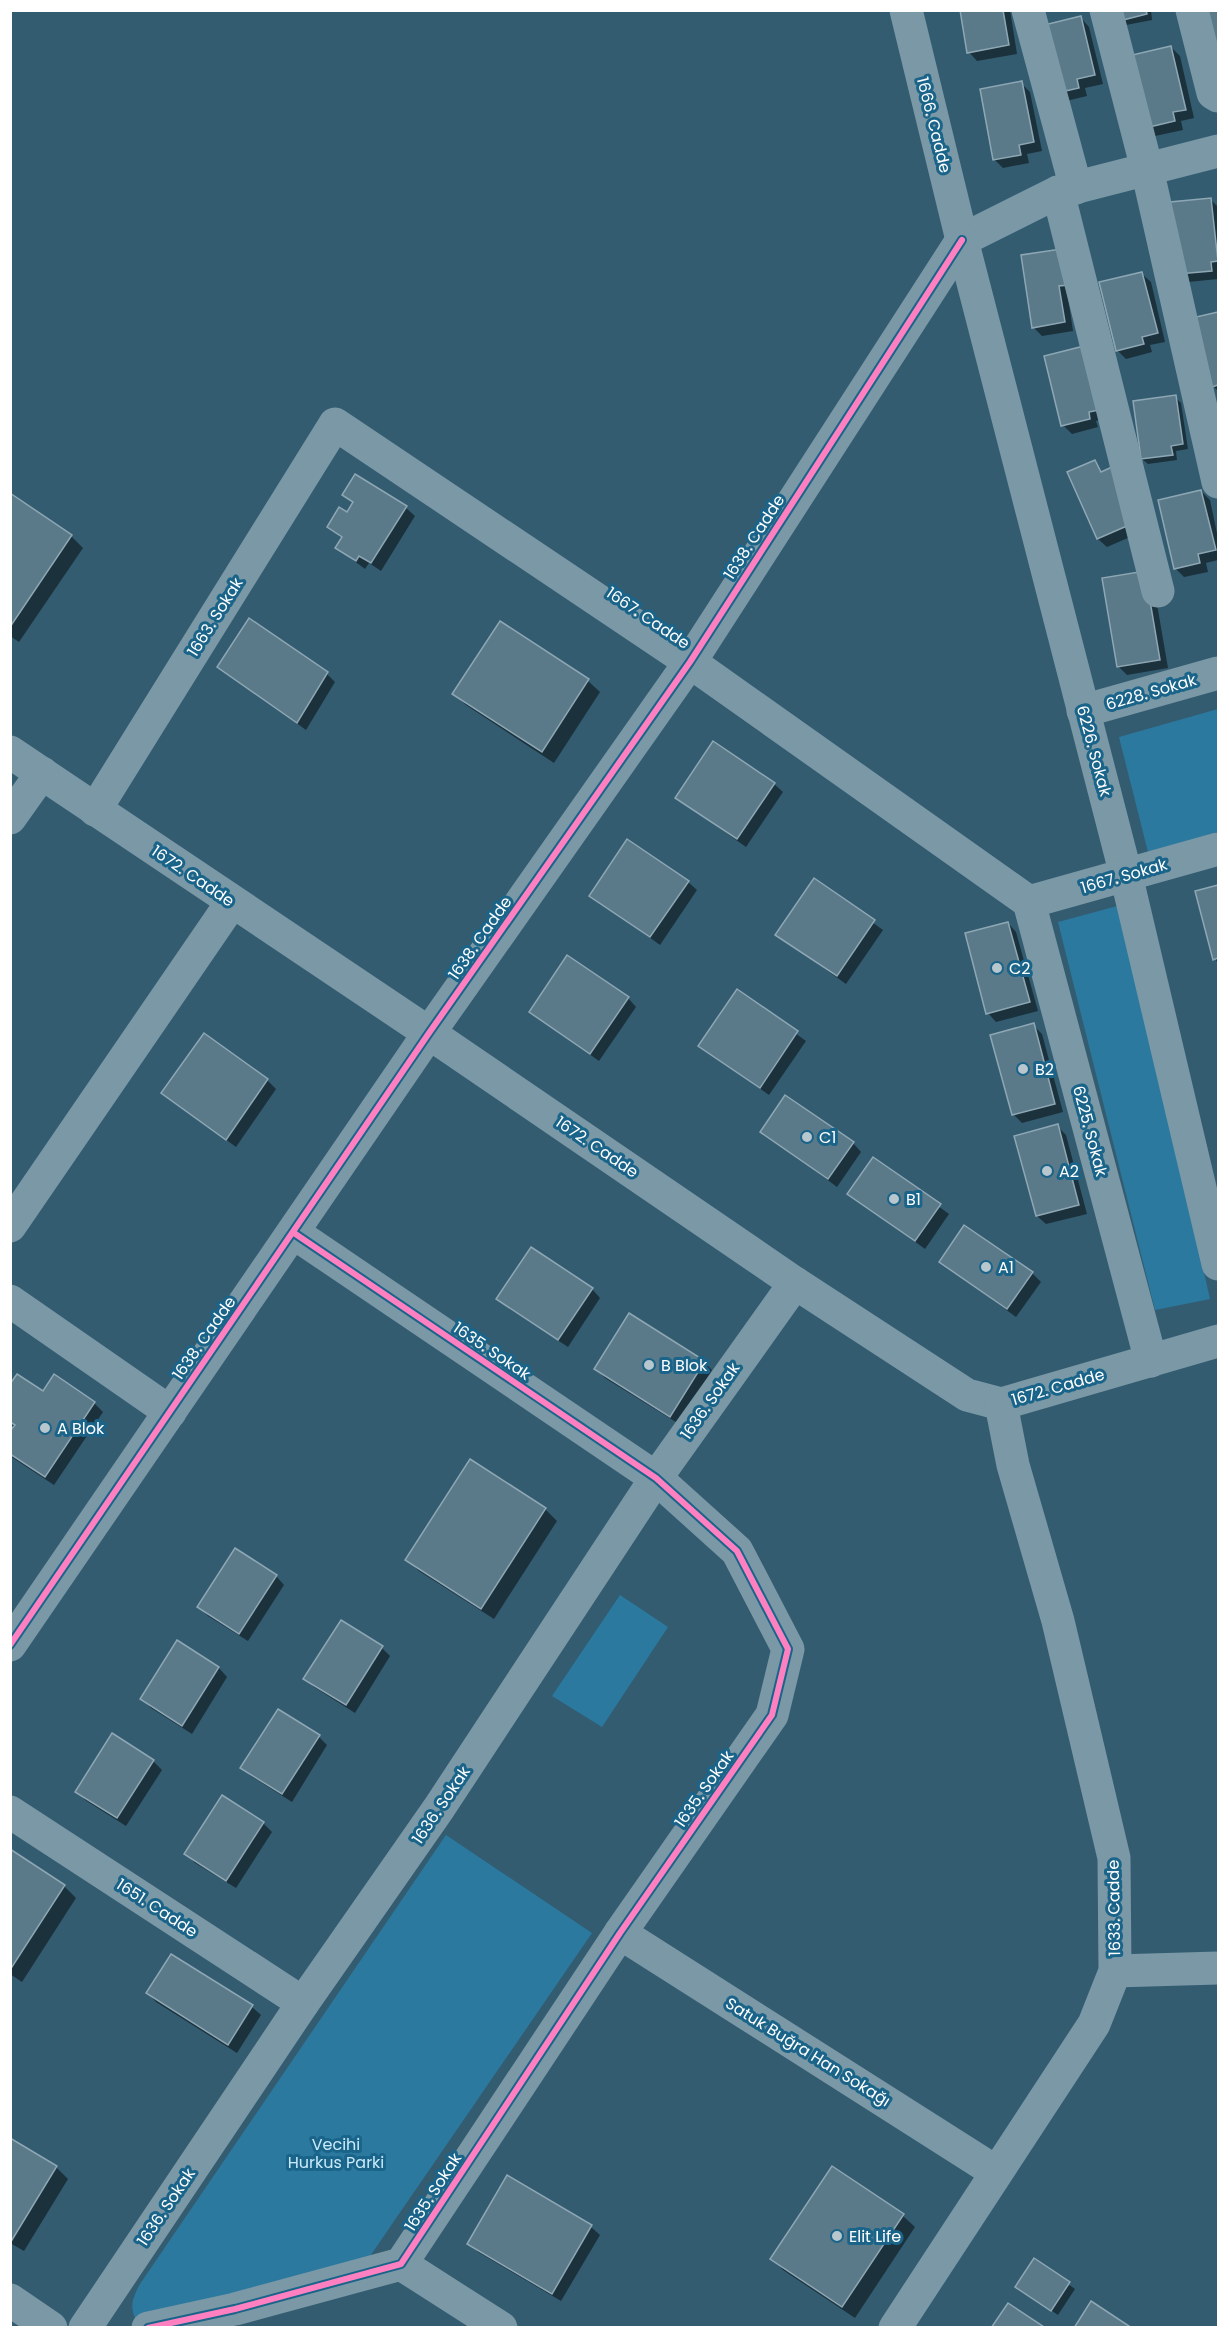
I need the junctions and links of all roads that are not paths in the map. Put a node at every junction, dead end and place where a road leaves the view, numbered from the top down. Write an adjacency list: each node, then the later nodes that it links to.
1 (906, 10): 9 (street, 1666. Cadde)
2 (1028, 10): 8 (street)
3 (1106, 10): 7 (street)
4 (1192, 10): 5 (street)
5 (1218, 96)
6 (1218, 151): 7 (street)
7 (1147, 169): 8 (street); 11 (street)
8 (1067, 190): 9 (street); 12 (street)
9 (962, 240): 13 (street, 1638. Cadde); 15 (street, 6226. Sokak)
10 (335, 424): 13 (street, 1667. Cadde); 18 (street, 1663. Sokak)
11 (1218, 482)
12 (1158, 591)
13 (690, 662): 23 (street, 1667. Cadde); 24 (street, 1638. Cadde)
14 (1218, 673): 15 (street, 6228. Sokak)
15 (1083, 711): 21 (street, 6226. Sokak)
16 (10, 752): 17 (street, 1672. Cadde)
17 (42, 773): 18 (street, 1672. Cadde); 19 (street)
18 (95, 810): 22 (street, 1672. Cadde)
19 (10, 818)
20 (1218, 849): 21 (street, 1667. Sokak)
21 (1126, 875): 23 (street, 1667. Sokak); 27 (street, 6226. Sokak)
22 (232, 902): 24 (street, 1672. Cadde); 25 (street)
23 (1029, 902): 31 (street, 6225. Sokak)
24 (429, 1033): 26 (street, 1638. Cadde); 28 (street, 1672. Cadde)
25 (10, 1226)
26 (294, 1233): 33 (street, 1638. Cadde); 34 (street, 1635. Sokak)
27 (1218, 1264)
28 (795, 1282): 32 (street, 1672. Cadde); 34 (street, 1636. Sokak)
29 (10, 1300): 33 (street)
30 (1218, 1341): 31 (street, 1672. Cadde)
31 (1151, 1361): 32 (street, 1672. Cadde)
32 (1001, 1404): 39 (street, 1633. Cadde)
33 (170, 1412): 35 (street, 1638. Cadde)
34 (656, 1478): 37 (street, 1635. Sokak); 40 (street, 1636. Sokak)
35 (10, 1644)
36 (10, 1812): 40 (street, 1651. Cadde)
37 (620, 1933): 41 (street, Satuk Buğra Han Sokağı); 42 (street, 1635. Sokak)
38 (1218, 1968): 39 (street)
39 (1115, 1971): 41 (street, 1633. Cadde)
40 (303, 2003): 46 (street, 1636. Sokak)
41 (996, 2172): 49 (street, 1633. Cadde)
42 (401, 2264): 44 (street); 48 (street)
43 (10, 2300): 45 (street)
44 (237, 2318): 47 (street)
45 (51, 2328)
46 (85, 2328)
47 (148, 2328)
48 (501, 2328)
49 (894, 2328)

